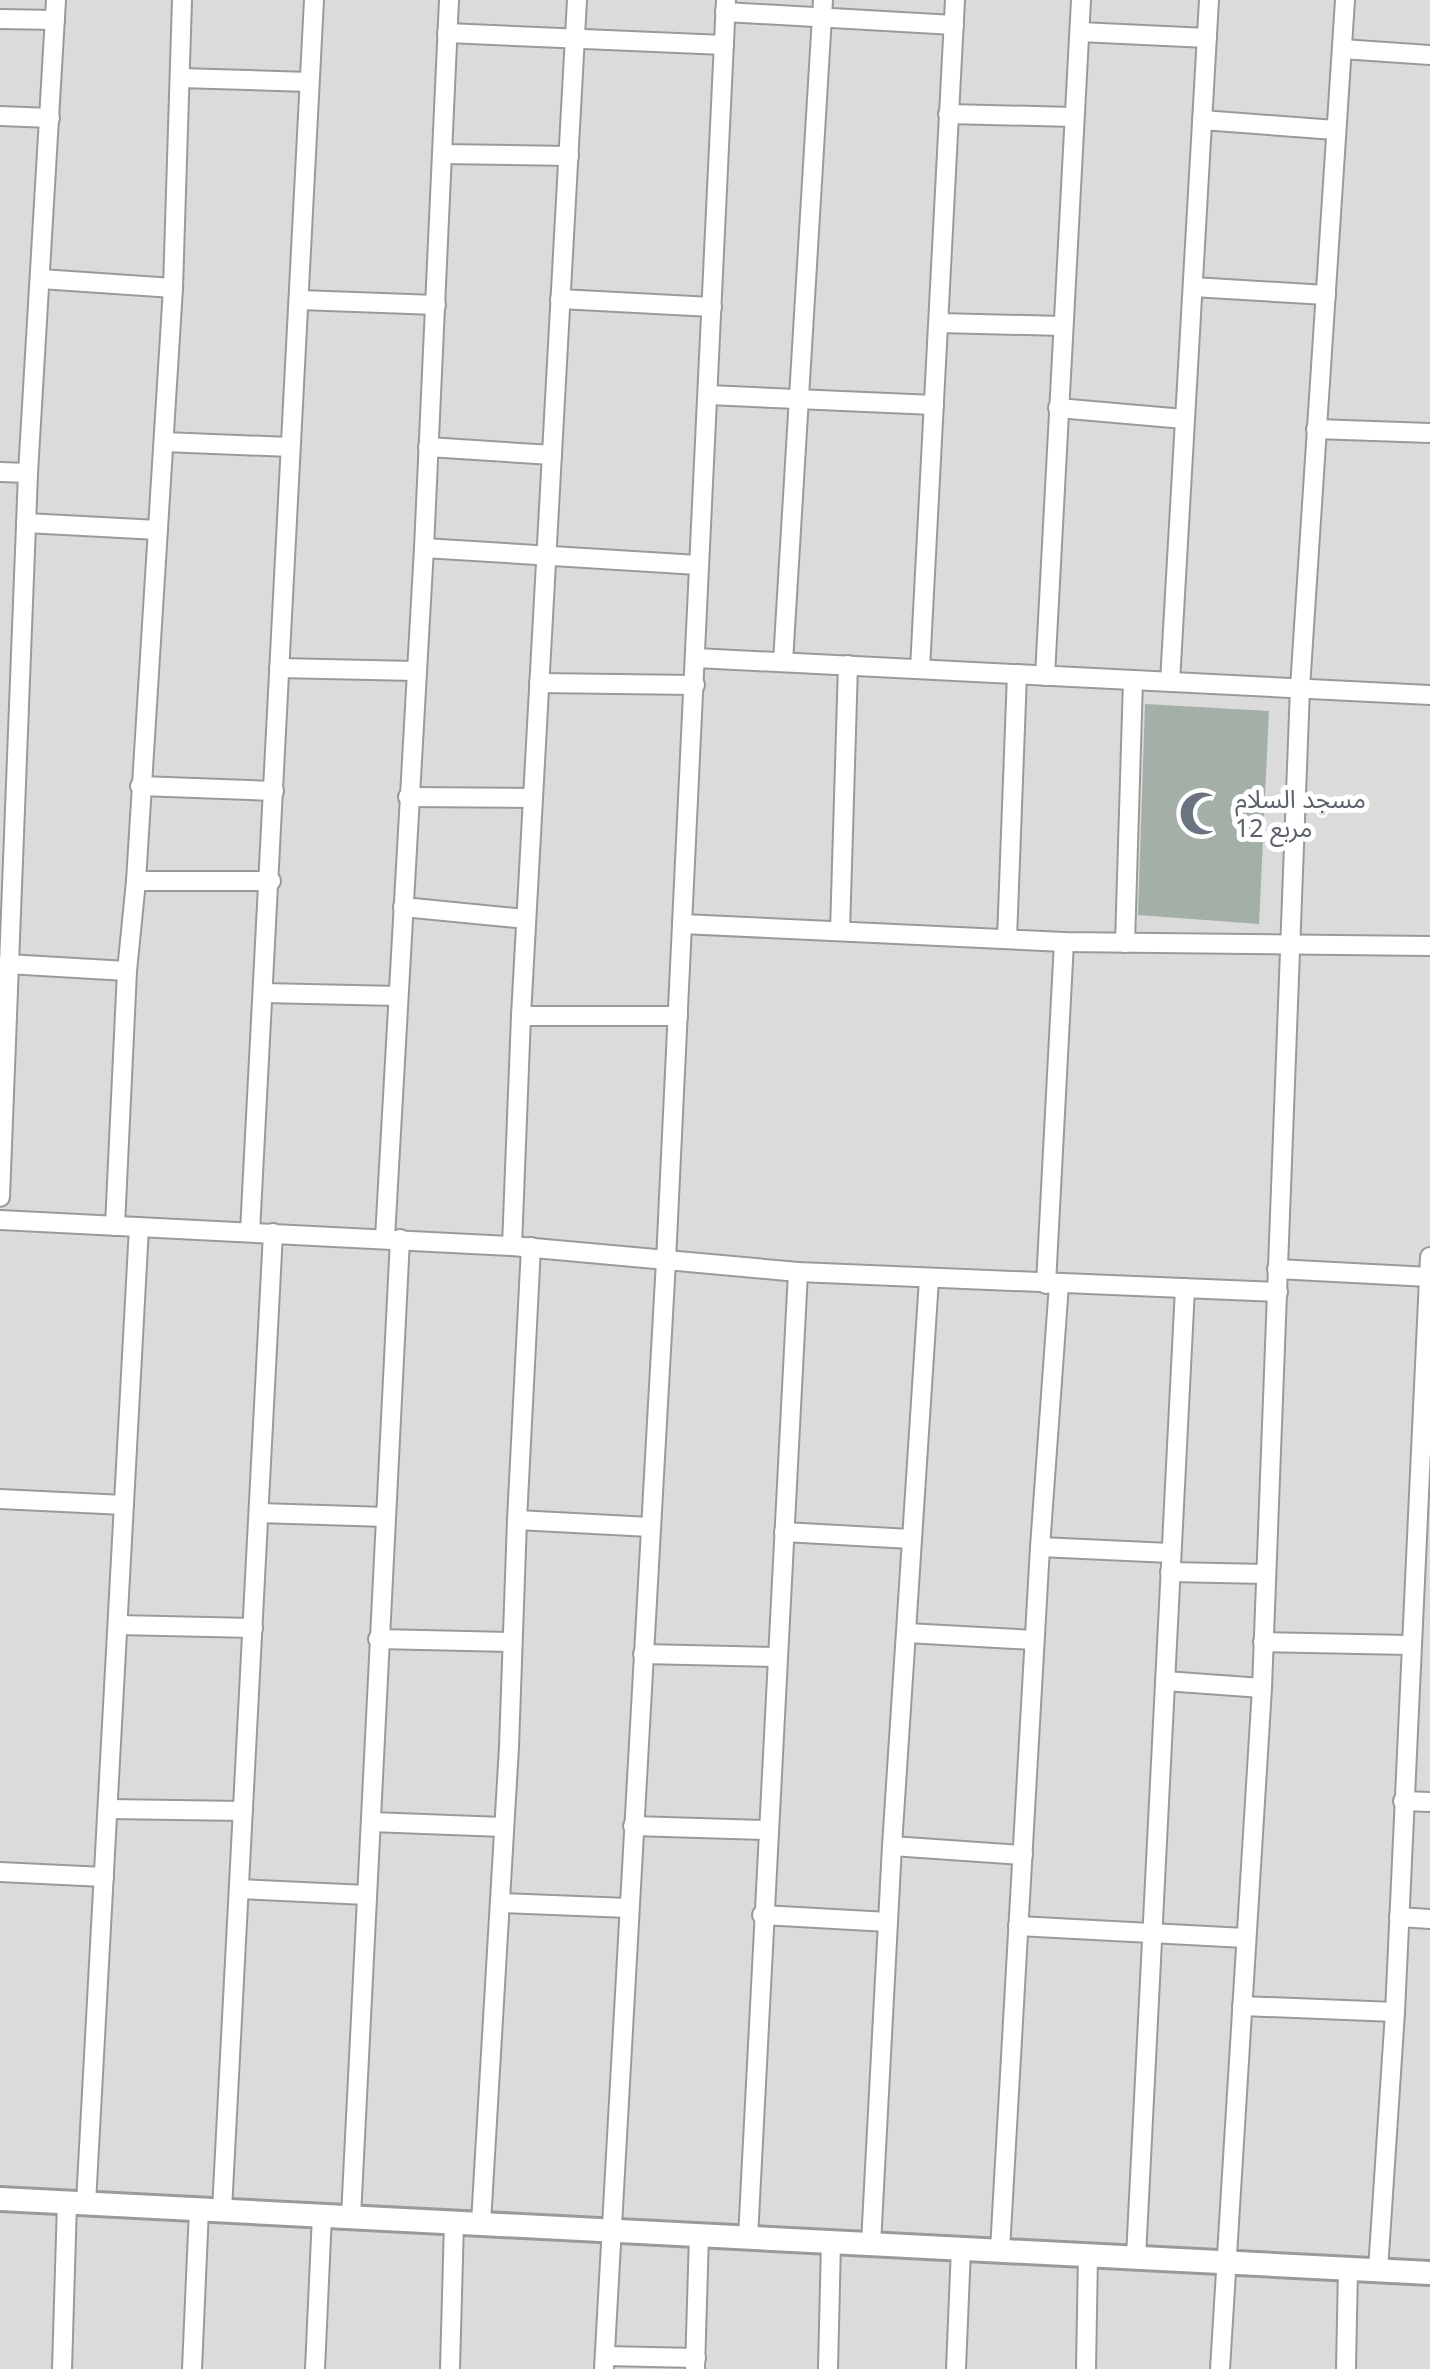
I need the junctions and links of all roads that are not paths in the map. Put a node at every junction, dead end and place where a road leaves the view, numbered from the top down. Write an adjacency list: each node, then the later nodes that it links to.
1 (56, 0): 13 (street)
2 (182, 0): 22 (street)
3 (314, 0): 23 (street)
4 (449, 0): 16 (street)
5 (577, 0): 18 (street)
6 (955, 0): 14 (street)
7 (1081, 0): 15 (street)
8 (1209, 0): 17 (street)
9 (1345, 0): 20 (street)
10 (725, 6): 11 (street); 19 (street)
11 (822, 9): 14 (street); 43 (street)
12 (0, 19): 13 (street)
13 (55, 20): 26 (street)
14 (954, 25): 24 (street)
15 (1080, 32): 17 (street); 27 (street)
16 (447, 33): 18 (street); 30 (street)
17 (1207, 38): 28 (street)
18 (575, 40): 19 (street); 31 (street)
19 (724, 45): 39 (street)
20 (1342, 49): 21 (street); 29 (street)
21 (1430, 55)
22 (180, 78): 23 (street); 33 (street)
23 (309, 82): 37 (street)
24 (948, 114): 27 (street); 40 (street)
25 (0, 116): 26 (street)
26 (50, 118): 32 (street)
27 (1074, 118): 41 (street)
28 (1202, 120): 29 (street); 34 (street)
29 (1335, 130): 35 (street)
30 (442, 154): 31 (street); 38 (street)
31 (569, 156): 36 (street)
32 (40, 280): 33 (street); 54 (street)
33 (173, 288): 49 (street)
34 (1193, 288): 35 (street); 46 (street)
35 (1326, 295): 47 (street)
36 (560, 299): 39 (street); 52 (street)
37 (300, 300): 38 (street); 50 (street)
38 (436, 304): 51 (street)
39 (712, 308): 42 (street)
40 (940, 323): 41 (street); 44 (street)
41 (1063, 326): 45 (street)
42 (708, 394): 43 (street); 59 (street)
43 (799, 399): 44 (street); 61 (street)
44 (934, 405): 64 (street)
45 (1058, 408): 46 (street); 67 (street)
46 (1184, 419): 69 (street)
47 (1316, 430): 48 (street); 72 (street)
48 (1430, 433)
49 (164, 442): 50 (street); 56 (street)
50 (290, 446): 63 (street)
51 (428, 447): 52 (street); 57 (street)
52 (552, 455): 58 (street)
53 (0, 472): 54 (street)
54 (28, 473): 55 (street)
55 (26, 523): 56 (street); 74 (street)
56 (158, 530): 75 (street)
57 (424, 548): 58 (street); 65 (street)
58 (546, 555): 59 (street); 70 (street)
59 (698, 565): 60 (street)
60 (696, 658): 61 (street); 71 (street)
61 (783, 662): 62 (street)
62 (848, 666): 64 (street); 85 (street)
63 (279, 668): 65 (street); 76 (street)
64 (920, 669): 66 (street)
65 (415, 671): 77 (street)
66 (1016, 674): 67 (street); 86 (street)
67 (1045, 676): 68 (street)
68 (1133, 680): 69 (street); 88 (street)
69 (1170, 682): 72 (street)
70 (539, 684): 71 (street); 78 (street)
71 (694, 685): 84 (street)
72 (1300, 688): 73 (street); 89 (street)
73 (1430, 695)
74 (9, 761): 79 (street)
75 (140, 786): 76 (street); 80 (street)
76 (274, 791): 81 (street)
77 (408, 796): 78 (street); 82 (street)
78 (533, 798): 83 (street)
79 (5, 874): 91 (street)
80 (136, 881): 81 (street); 92 (street)
81 (271, 882): 93 (street)
82 (403, 907): 83 (street); 94 (street)
83 (526, 918): 95 (street)
84 (682, 924): 85 (street); 96 (street)
85 (840, 931): 86 (street)
86 (1007, 939): 87 (street)
87 (1064, 942): 88 (street); 111 (street)
88 (1125, 944): 89 (street)
89 (1288, 946): 90 (street); 107 (street)
90 (1430, 946)
91 (7, 964): 92 (street); 97 (street)
92 (127, 970): 99 (street)
93 (262, 993): 94 (street); 101 (street)
94 (398, 996): 103 (street)
95 (521, 1016): 96 (street); 104 (street)
96 (678, 1016): 106 (street)
97 (0, 1197)
98 (0, 1220): 99 (street)
99 (116, 1226): 100 (street)
100 (139, 1227): 101 (street); 117 (street)
101 (250, 1232): 102 (street)
102 (273, 1233): 103 (street); 118 (street)
103 (392, 1239): 104 (street); 119 (street)
104 (522, 1246): 106 (street); 120 (street)
105 (1430, 1257): 110 (street)
106 (666, 1261): 108 (street); 121 (street)
107 (1277, 1270): 110 (street); 113 (street)
108 (798, 1272): 109 (street); 122 (street)
109 (929, 1278): 111 (street); 123 (street)
110 (1429, 1278): 114 (street)
111 (1053, 1284): 112 (street); 124 (street)
112 (1186, 1288): 113 (street); 125 (street)
113 (1278, 1292): 126 (street)
114 (1426, 1399): 115 (street)
115 (1424, 1490): 134 (street)
116 (0, 1498): 117 (street)
117 (124, 1504): 127 (street)
118 (259, 1513): 119 (street); 128 (street)
119 (386, 1517): 130 (street)
120 (517, 1520): 121 (street); 132 (street)
121 (650, 1527): 135 (street)
122 (784, 1532): 123 (street); 136 (street)
123 (911, 1539): 129 (street)
124 (1040, 1546): 125 (street); 131 (street)
125 (1170, 1562): 126 (street); 137 (street)
126 (1266, 1574): 133 (street)
127 (118, 1625): 128 (street); 141 (street)
128 (252, 1628): 142 (street)
129 (908, 1634): 131 (street); 147 (street)
130 (378, 1639): 132 (street); 143 (street)
131 (1034, 1640): 148 (street)
132 (512, 1642): 145 (street)
133 (1263, 1642): 134 (street); 138 (street)
134 (1410, 1645): 139 (street)
135 (643, 1654): 136 (street); 144 (street)
136 (777, 1657): 146 (street)
137 (1164, 1681): 138 (street); 160 (street)
138 (1262, 1688): 161 (street)
139 (1404, 1800): 140 (street); 156 (street)
140 (1430, 1802)
141 (108, 1809): 142 (street); 150 (street)
142 (244, 1812): 151 (street)
143 (371, 1822): 145 (street); 152 (street)
144 (633, 1826): 146 (street); 154 (street)
145 (502, 1827): 153 (street)
146 (768, 1830): 155 (street)
147 (892, 1846): 148 (street); 158 (street)
148 (1023, 1855): 159 (street)
149 (0, 1872): 150 (street)
150 (104, 1877): 165 (street)
151 (239, 1889): 152 (street); 166 (street)
152 (366, 1895): 168 (street)
153 (501, 1904): 154 (street); 170 (street)
154 (628, 1908): 171 (street)
155 (762, 1915): 158 (street); 173 (street)
156 (1399, 1916): 157 (street); 163 (street)
157 (1430, 1919)
158 (888, 1922): 175 (street)
159 (1018, 1926): 160 (street); 177 (street)
160 (1152, 1934): 161 (street); 179 (street)
161 (1245, 1938): 162 (street)
162 (1242, 2006): 163 (street); 180 (street)
163 (1394, 2012): 182 (street)
164 (0, 2199): 165 (street)
165 (76, 2203): 166 (street); 186 (street)
166 (210, 2210): 167 (street); 187 (street)
167 (322, 2215): 168 (street); 188 (street)
168 (351, 2217): 169 (street)
169 (454, 2222): 170 (street); 189 (street)
170 (481, 2223): 171 (street)
171 (610, 2230): 172 (street); 184 (street)
172 (699, 2235): 173 (street); 185 (street)
173 (748, 2238): 174 (street)
174 (831, 2242): 175 (street); 190 (street)
175 (871, 2244): 176 (street)
176 (960, 2248): 177 (street); 191 (street)
177 (1000, 2250): 178 (street)
178 (1088, 2255): 179 (street); 192 (street)
179 (1136, 2258): 180 (street)
180 (1225, 2262): 181 (street); 193 (street)
181 (1348, 2268): 182 (street); 194 (street)
182 (1378, 2270): 183 (street)
183 (1430, 2273)
184 (605, 2362): 185 (street)
185 (696, 2363)
186 (62, 2369)
187 (192, 2369)
188 (315, 2369)
189 (450, 2369)
190 (828, 2369)
191 (956, 2369)
192 (1086, 2369)
193 (1220, 2369)
194 (1346, 2369)

